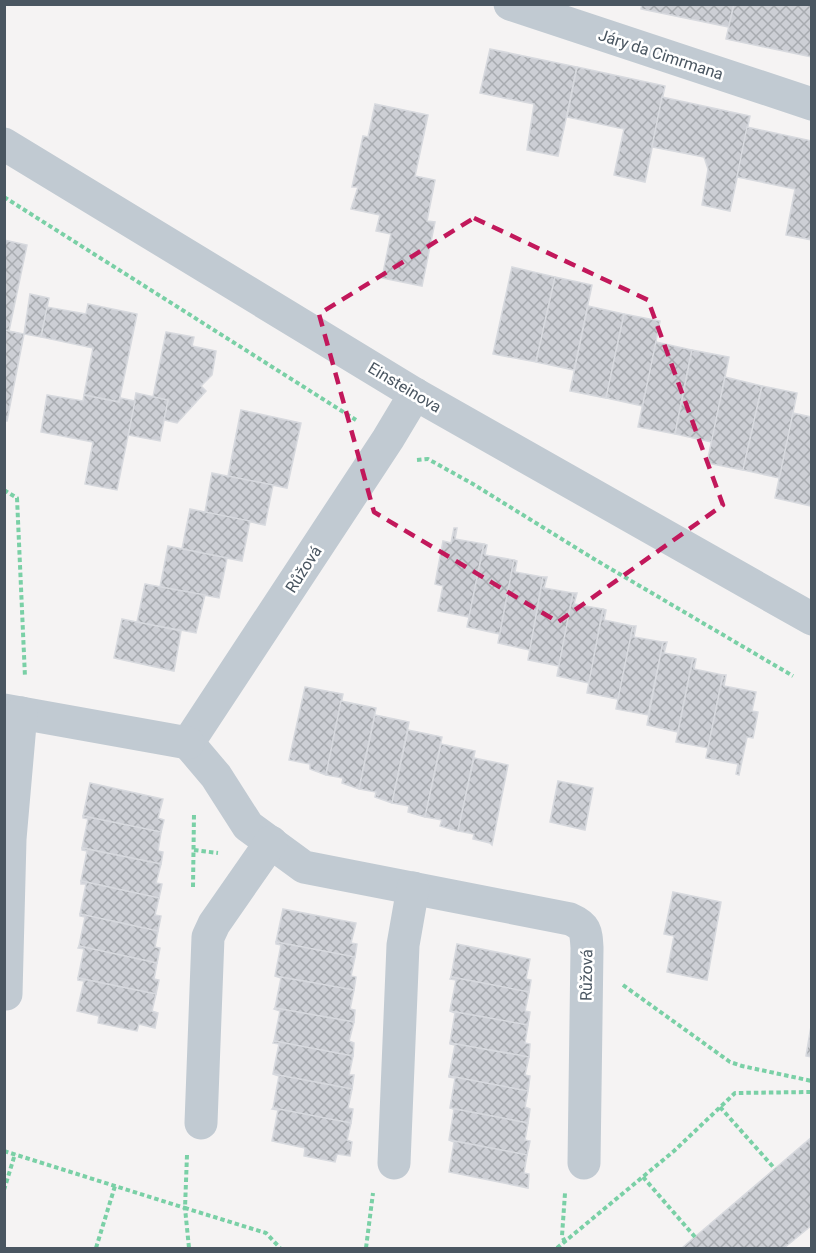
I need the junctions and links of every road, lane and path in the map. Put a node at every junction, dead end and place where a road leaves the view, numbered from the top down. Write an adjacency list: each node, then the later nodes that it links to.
1 (510, 4): 2 (street, Járy da Cimrmana)
2 (812, 104)
3 (4, 144): 5 (street, Einsteinova)
4 (4, 197): 6 (path)
5 (415, 394): 9 (street, Einsteinova); 12 (street, Růžová)
6 (360, 422)
7 (416, 460): 10 (path)
8 (4, 490): 11 (path)
9 (812, 620)
10 (793, 675)
11 (17, 703): 12 (street); 18 (street)
12 (189, 743): 13 (street, Růžová)
13 (271, 842): 16 (street, Růžová); 22 (street)
14 (194, 850): 15 (path)
15 (224, 853)
16 (413, 888): 25 (street); 27 (street, Růžová)
17 (621, 984): 19 (path)
18 (6, 994)
19 (812, 1081)
20 (812, 1092): 21 (path)
21 (720, 1107): 26 (path); 28 (path)
22 (201, 1123)
23 (4, 1151): 24 (path)
24 (15, 1154): 29 (path); 30 (path)
25 (394, 1163)
26 (775, 1169)
27 (575, 1174): 33 (path)
28 (643, 1177): 32 (path); 33 (path)
29 (115, 1186): 31 (path); 34 (path)
30 (4, 1190)
31 (185, 1208): 35 (path); 36 (path)
32 (696, 1237)
33 (563, 1245): 37 (path)
34 (96, 1248)
35 (189, 1248)
36 (280, 1248)
37 (557, 1248)

